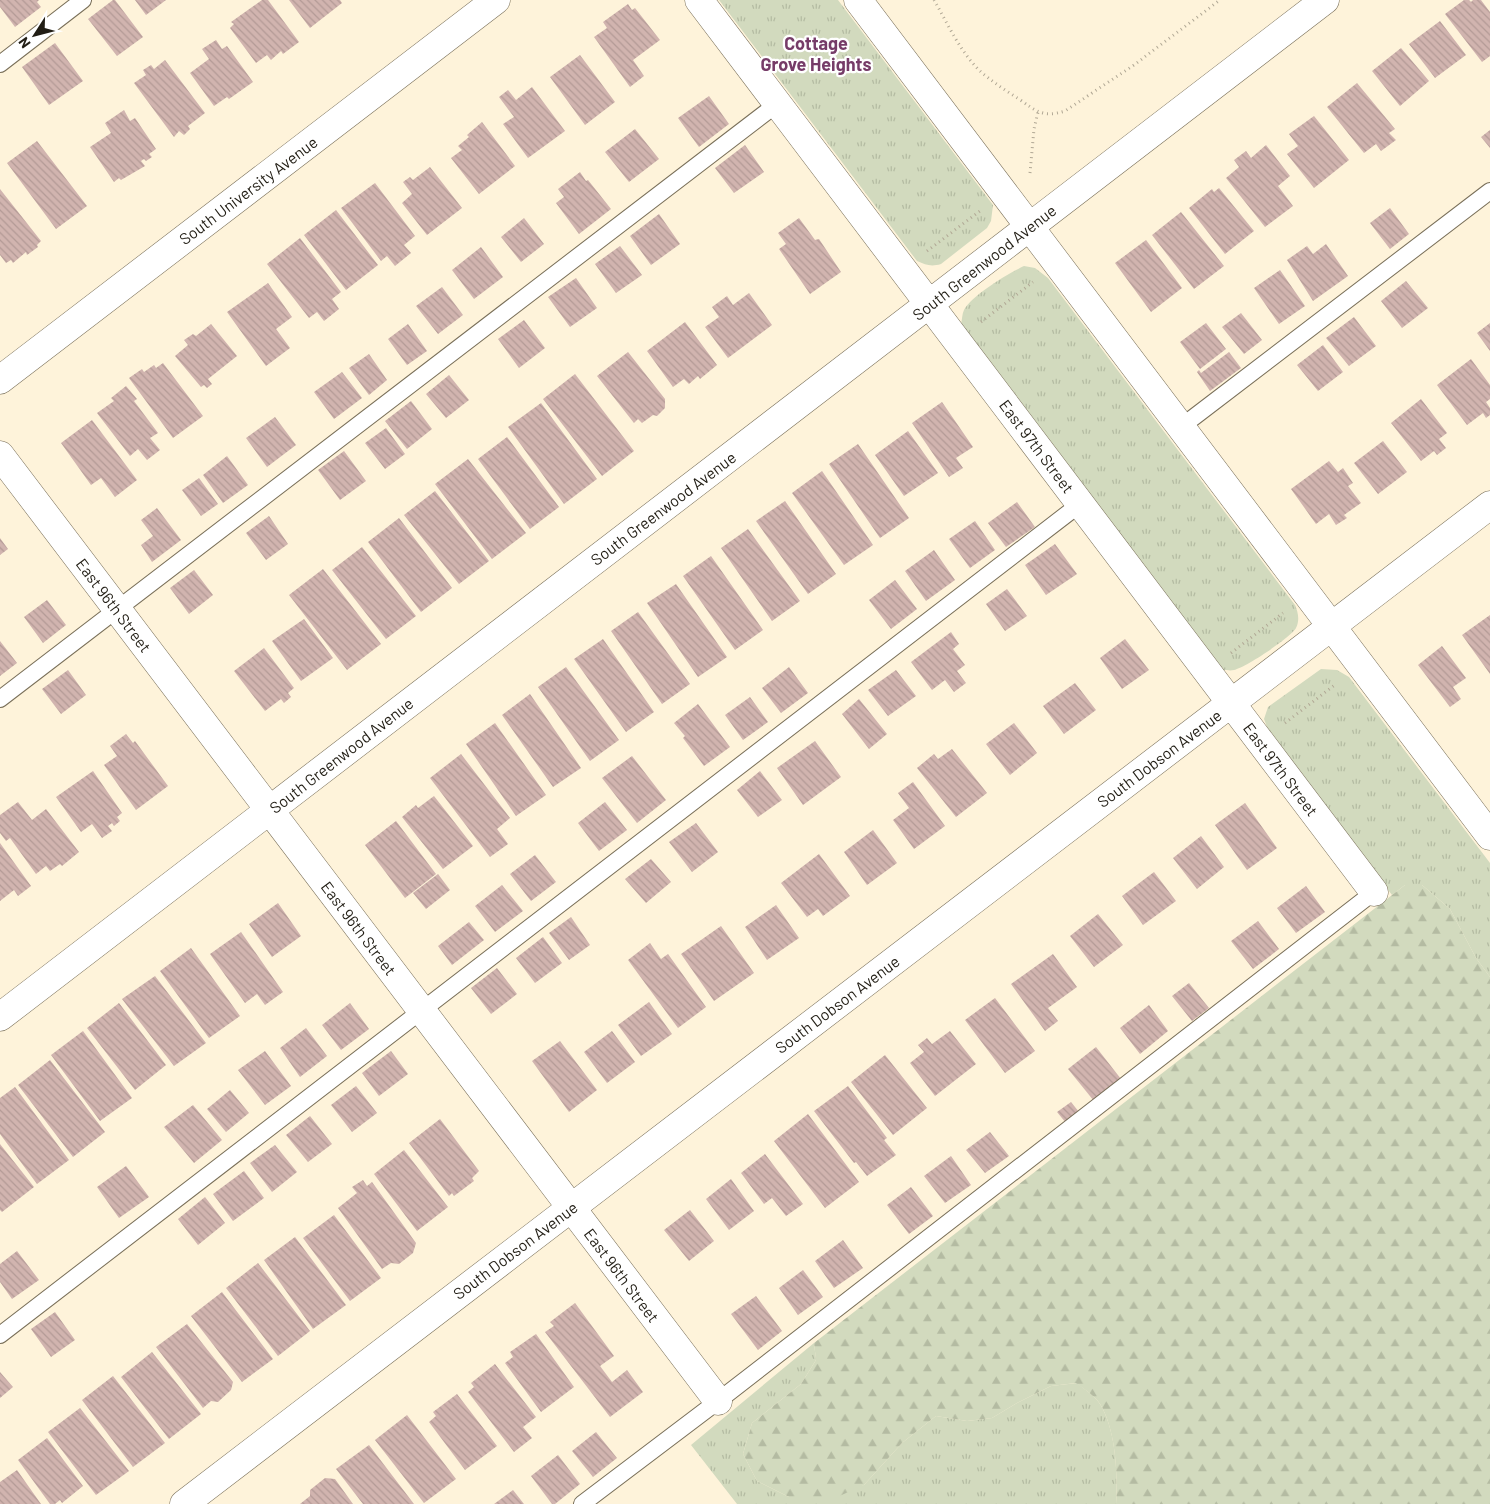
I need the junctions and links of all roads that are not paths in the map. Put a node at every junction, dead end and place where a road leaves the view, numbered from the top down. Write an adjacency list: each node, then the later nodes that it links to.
1 (83, 0): 6 (lane)
2 (496, 0): 11 (street, South University Avenue)
3 (699, 0): 7 (street, East 97th Street)
4 (858, 0): 9 (street)
5 (1325, 0): 9 (street, South Greenwood Avenue)
6 (0, 64)
7 (777, 104): 10 (street, East 97th Street); 16 (lane)
8 (1490, 191): 12 (lane)
9 (1029, 227): 10 (street, South Greenwood Avenue); 12 (street)
10 (929, 304): 14 (street, East 97th Street); 20 (street, South Greenwood Avenue)
11 (0, 380)
12 (1181, 427): 17 (street)
13 (0, 455): 16 (street, East 96th Street)
14 (1080, 504): 19 (street, East 97th Street); 23 (lane)
15 (1490, 505): 17 (street, South Dobson Avenue)
16 (117, 609): 18 (lane); 20 (street, East 96th Street)
17 (1331, 626): 19 (street, South Dobson Avenue); 21 (street)
18 (0, 699)
19 (1231, 703): 22 (street, East 97th Street); 25 (street, South Dobson Avenue)
20 (270, 810): 23 (street, East 96th Street); 24 (street, South Greenwood Avenue)
21 (1488, 829)
22 (1374, 892): 27 (lane)
23 (422, 1010): 25 (street, East 96th Street); 26 (lane)
24 (0, 1016)
25 (571, 1208): 27 (street, East 96th Street); 28 (street, South Dobson Avenue)
26 (0, 1335)
27 (718, 1401): 29 (lane)
28 (184, 1504)
29 (582, 1504)

